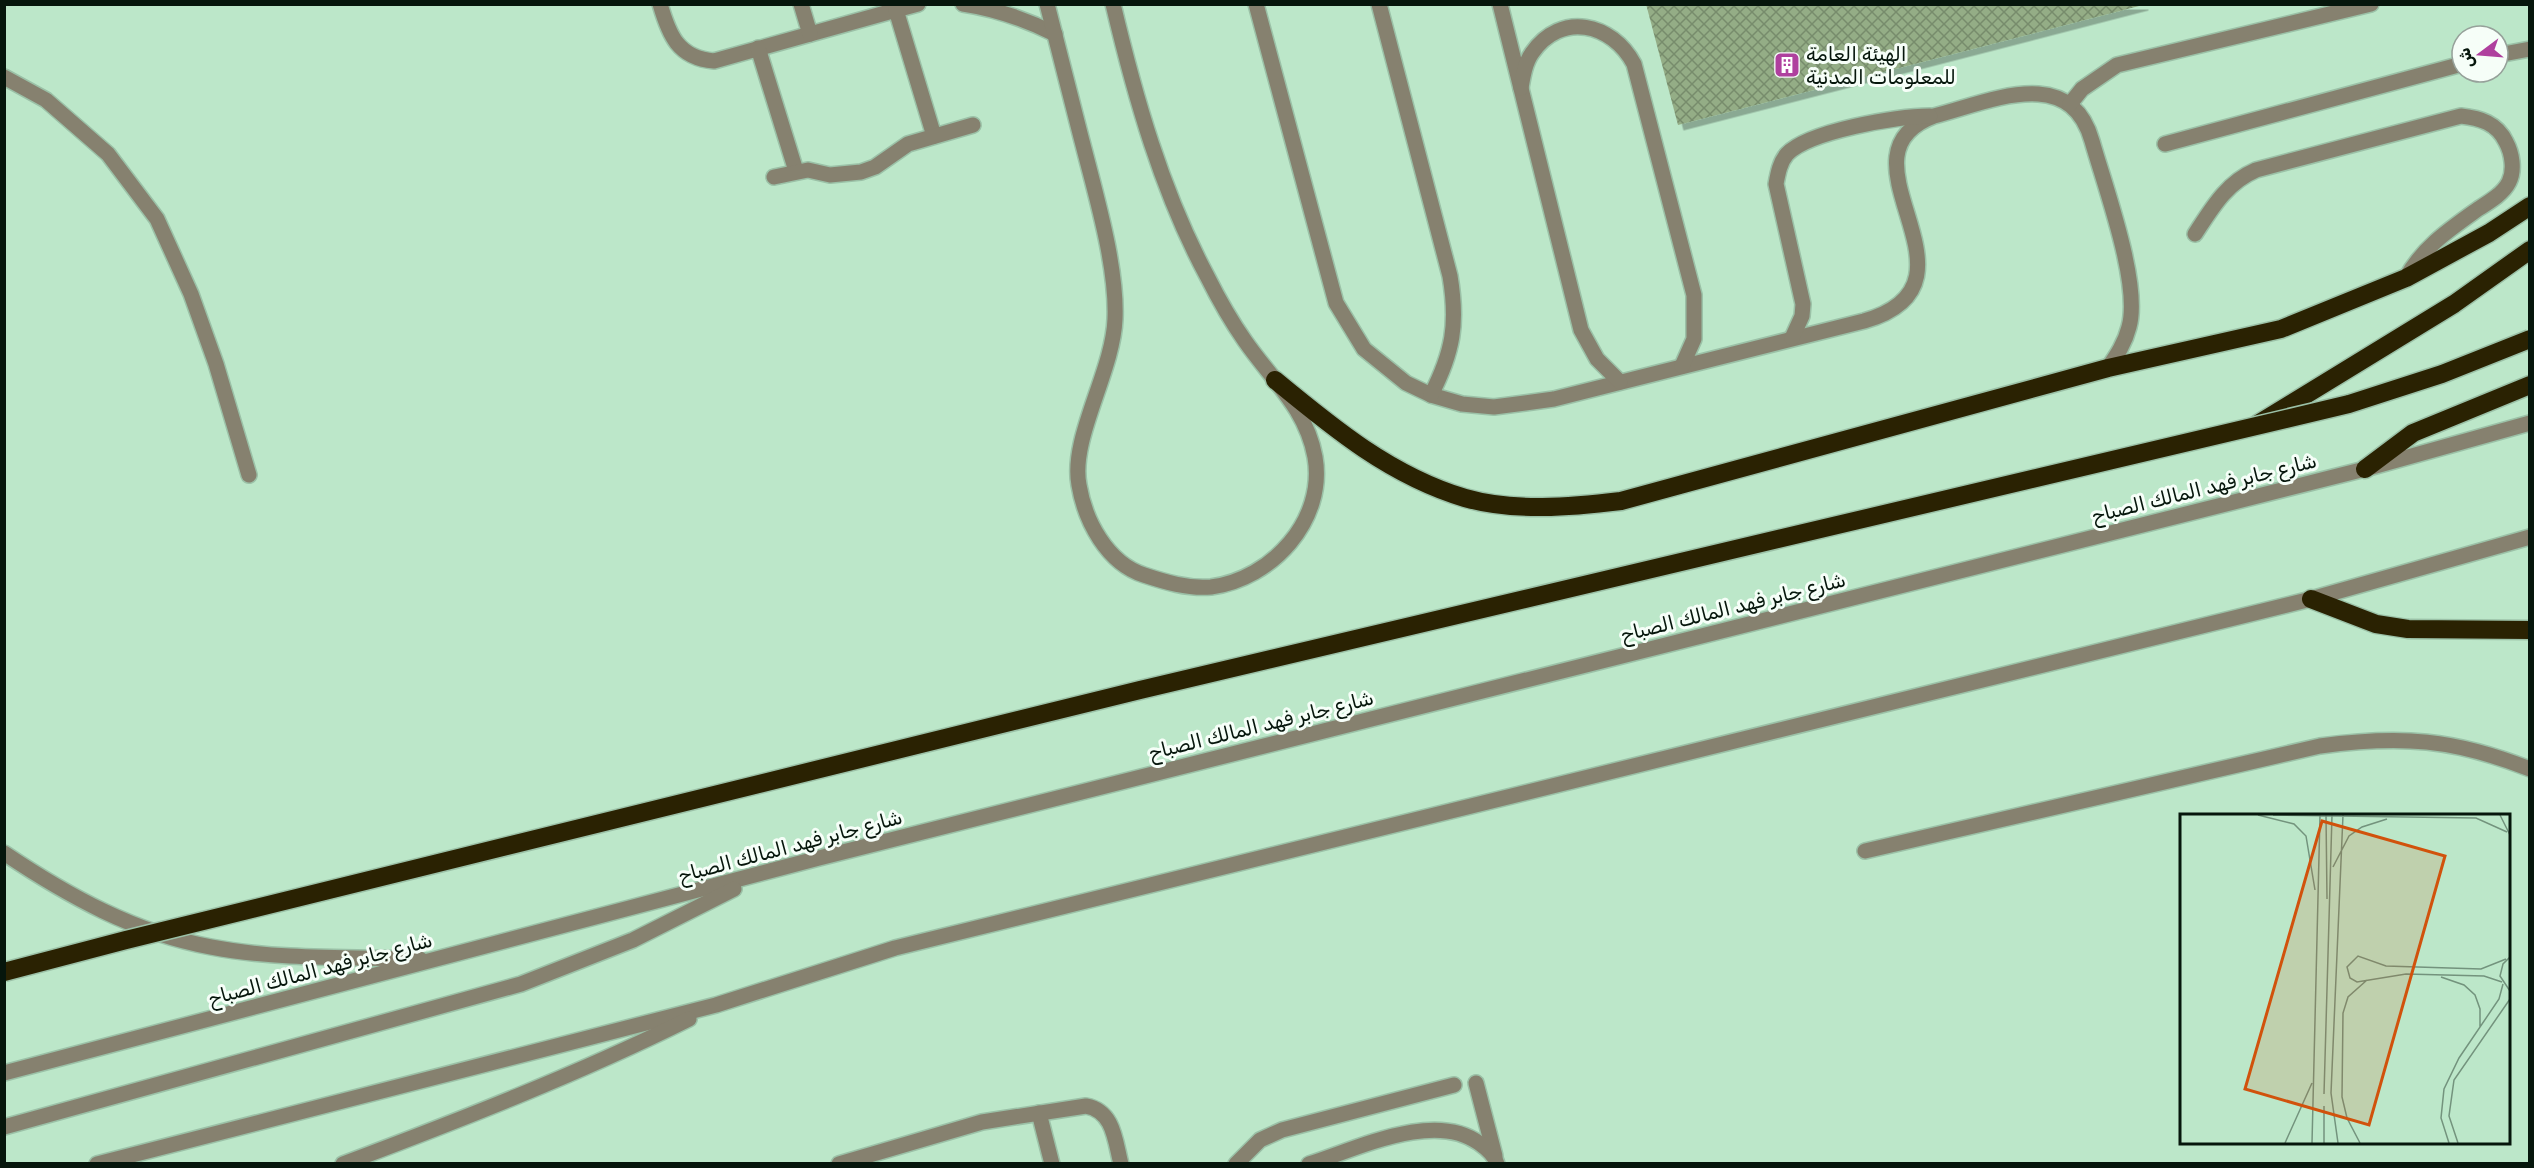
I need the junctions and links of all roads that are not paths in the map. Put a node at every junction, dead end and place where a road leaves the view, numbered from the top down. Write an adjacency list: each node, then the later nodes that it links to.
1 (660, 4): 15 (street)
2 (801, 4): 13 (street)
3 (924, 4): 11 (street)
4 (963, 4): 14 (street)
5 (1047, 4): 14 (street)
6 (1113, 4): 36 (street)
7 (1257, 4): 39 (street)
8 (1378, 4): 39 (street)
9 (1500, 4): 20 (street)
10 (2371, 4): 21 (street)
11 (918, 5): 12 (street)
12 (895, 8): 13 (street); 24 (street)
13 (810, 34): 15 (street)
14 (1055, 34): 36 (street)
15 (758, 48): 26 (street)
16 (2529, 49): 17 (street)
17 (2510, 53)
18 (2450, 67): 25 (street)
19 (4, 77): 43 (street)
20 (1521, 88): 34 (street); 37 (street)
21 (2070, 104): 22 (street); 35 (street)
22 (1934, 117): 32 (street); 32 (street)
23 (973, 125): 24 (street)
24 (934, 136): 26 (street)
25 (2164, 144)
26 (796, 171): 27 (street)
27 (774, 177)
28 (2529, 206): 31 (highway)
29 (2195, 234): 31 (street)
30 (2529, 250): 41 (highway)
31 (2406, 279): 35 (highway)
32 (1792, 338): 34 (street)
33 (2529, 339): 41 (highway, bridge)
34 (1682, 366): 37 (street)
35 (2108, 368): 36 (highway)
36 (1275, 380)
37 (1620, 382): 39 (street)
38 (2529, 385): 42 (highway)
39 (1431, 395)
40 (2529, 423): 42 (street, شارع جابر فهد المالك الصباح)
41 (2258, 424): 52 (highway, bridge)
42 (2365, 469): 50 (street, شارع جابر فهد المالك الصباح)
43 (249, 475)
44 (2529, 537): 45 (street)
45 (2311, 599): 46 (highway); 53 (street)
46 (2529, 630)
47 (2529, 769): 48 (street)
48 (1865, 851)
49 (4, 853): 51 (street)
50 (755, 877): 51 (street, شارع جابر فهد المالك الصباح); 58 (street)
51 (441, 959): 54 (street, شارع جابر فهد المالك الصباح)
52 (4, 972)
53 (716, 1005): 60 (street); 61 (street)
54 (4, 1073)
55 (1476, 1083): 59 (street)
56 (1454, 1085): 65 (street)
57 (1039, 1113): 62 (street); 63 (street); 64 (street)
58 (4, 1127)
59 (1496, 1161): 66 (street)
60 (97, 1164)
61 (343, 1164)
62 (839, 1164)
63 (1052, 1164)
64 (1121, 1164)
65 (1236, 1164)
66 (1309, 1164)

